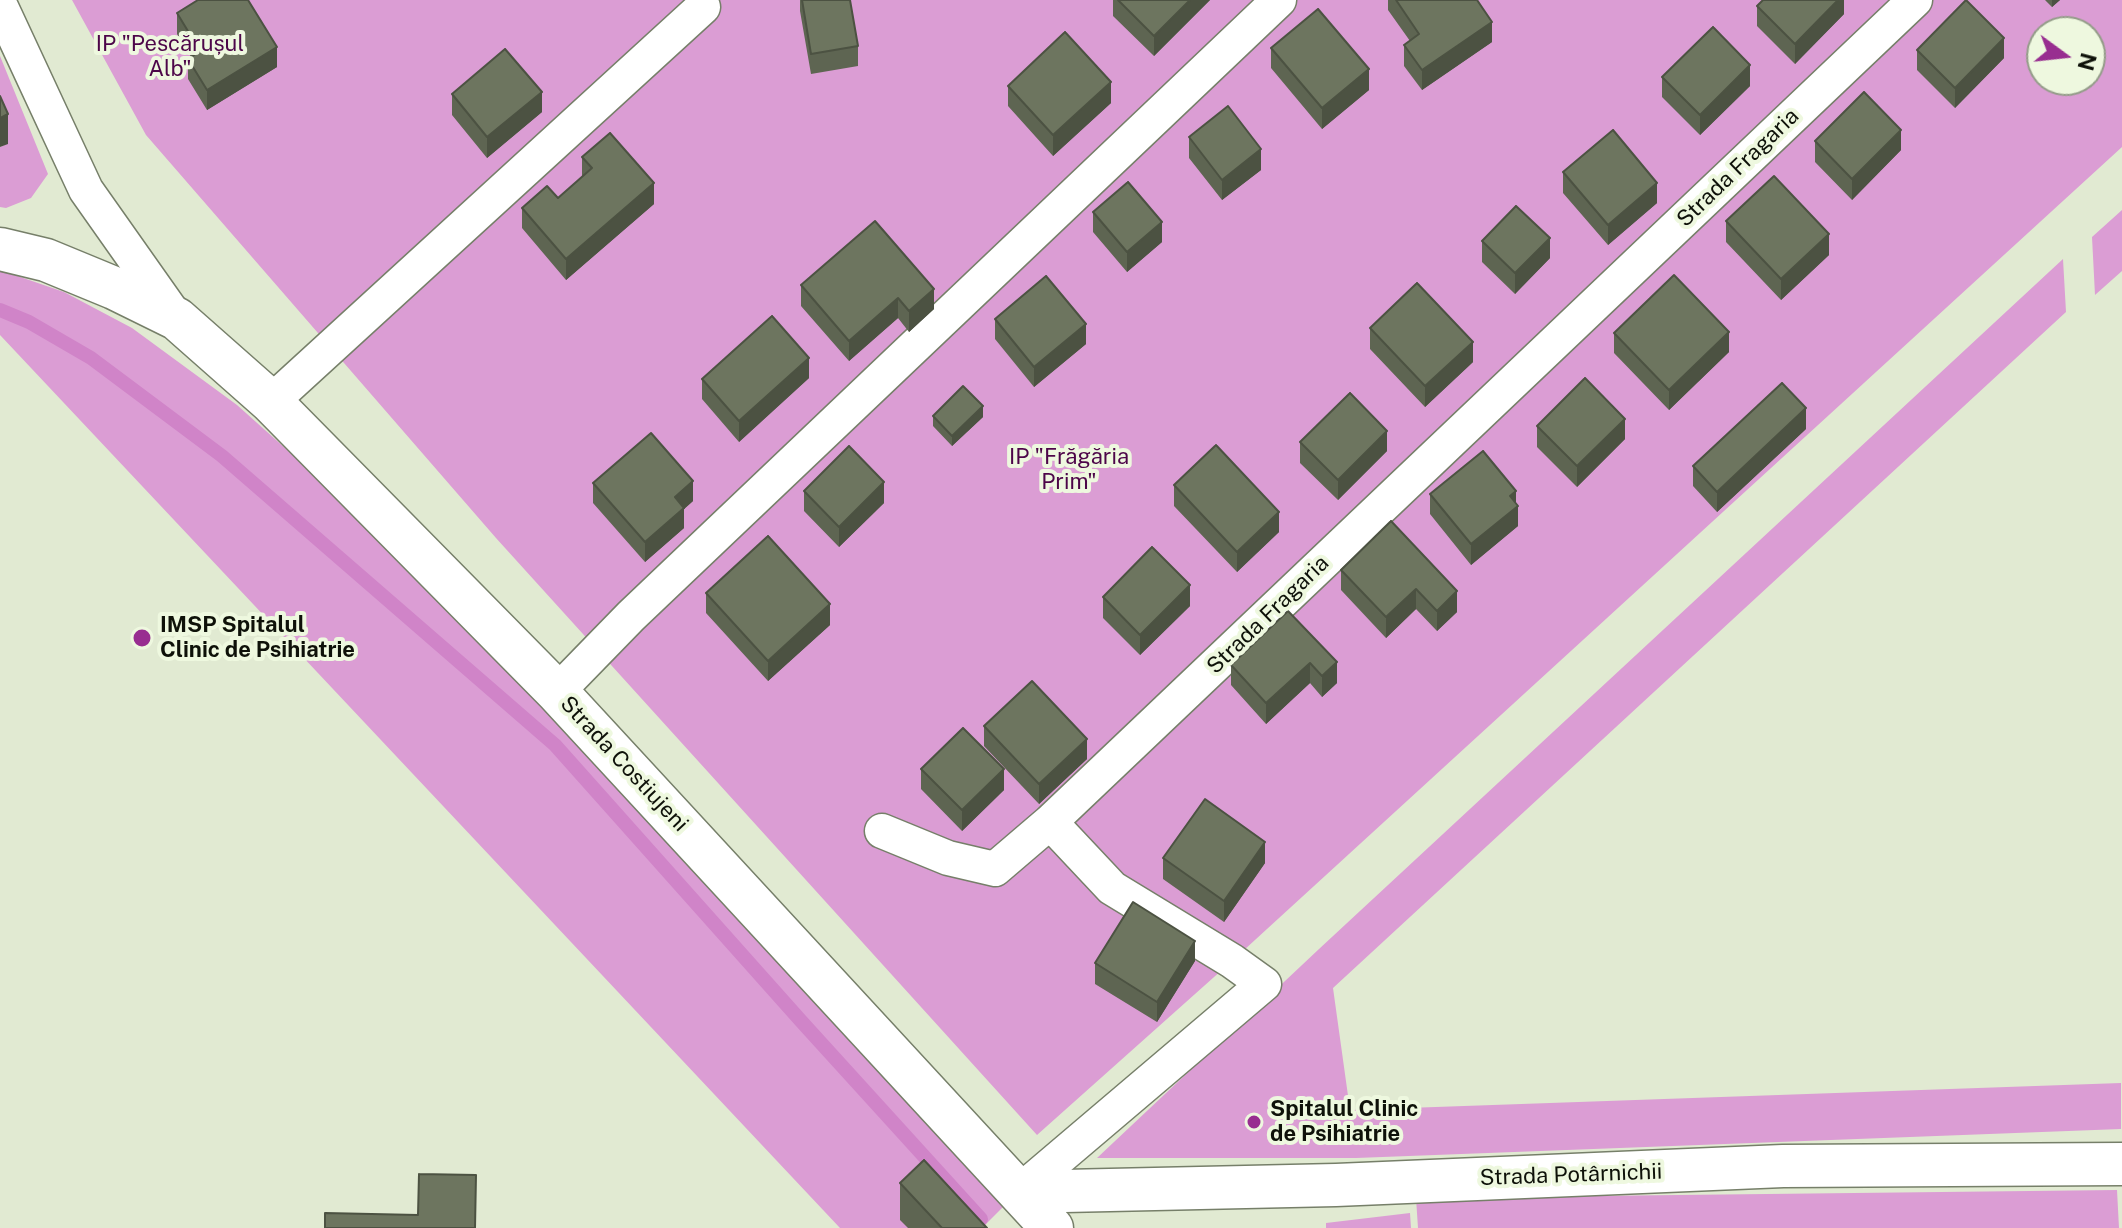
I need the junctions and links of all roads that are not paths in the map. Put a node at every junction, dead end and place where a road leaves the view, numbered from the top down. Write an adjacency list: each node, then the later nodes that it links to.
1 (1279, 0): 8 (street)
2 (1915, 0): 9 (street, Strada Fragaria)
3 (0, 5): 6 (street, Strada Costiujeni)
4 (703, 7): 7 (street)
5 (0, 249): 6 (street, Strada Costiujeni)
6 (177, 319): 7 (street, Strada Costiujeni)
7 (271, 402): 8 (street, Strada Costiujeni)
8 (557, 692): 12 (street, Strada Costiujeni)
9 (1050, 822): 10 (street, Strada Fragaria); 12 (street)
10 (882, 831)
11 (2122, 1164): 12 (street, Strada Potârnichii)
12 (1019, 1192): 13 (street, Strada Costiujeni)
13 (1052, 1228)

